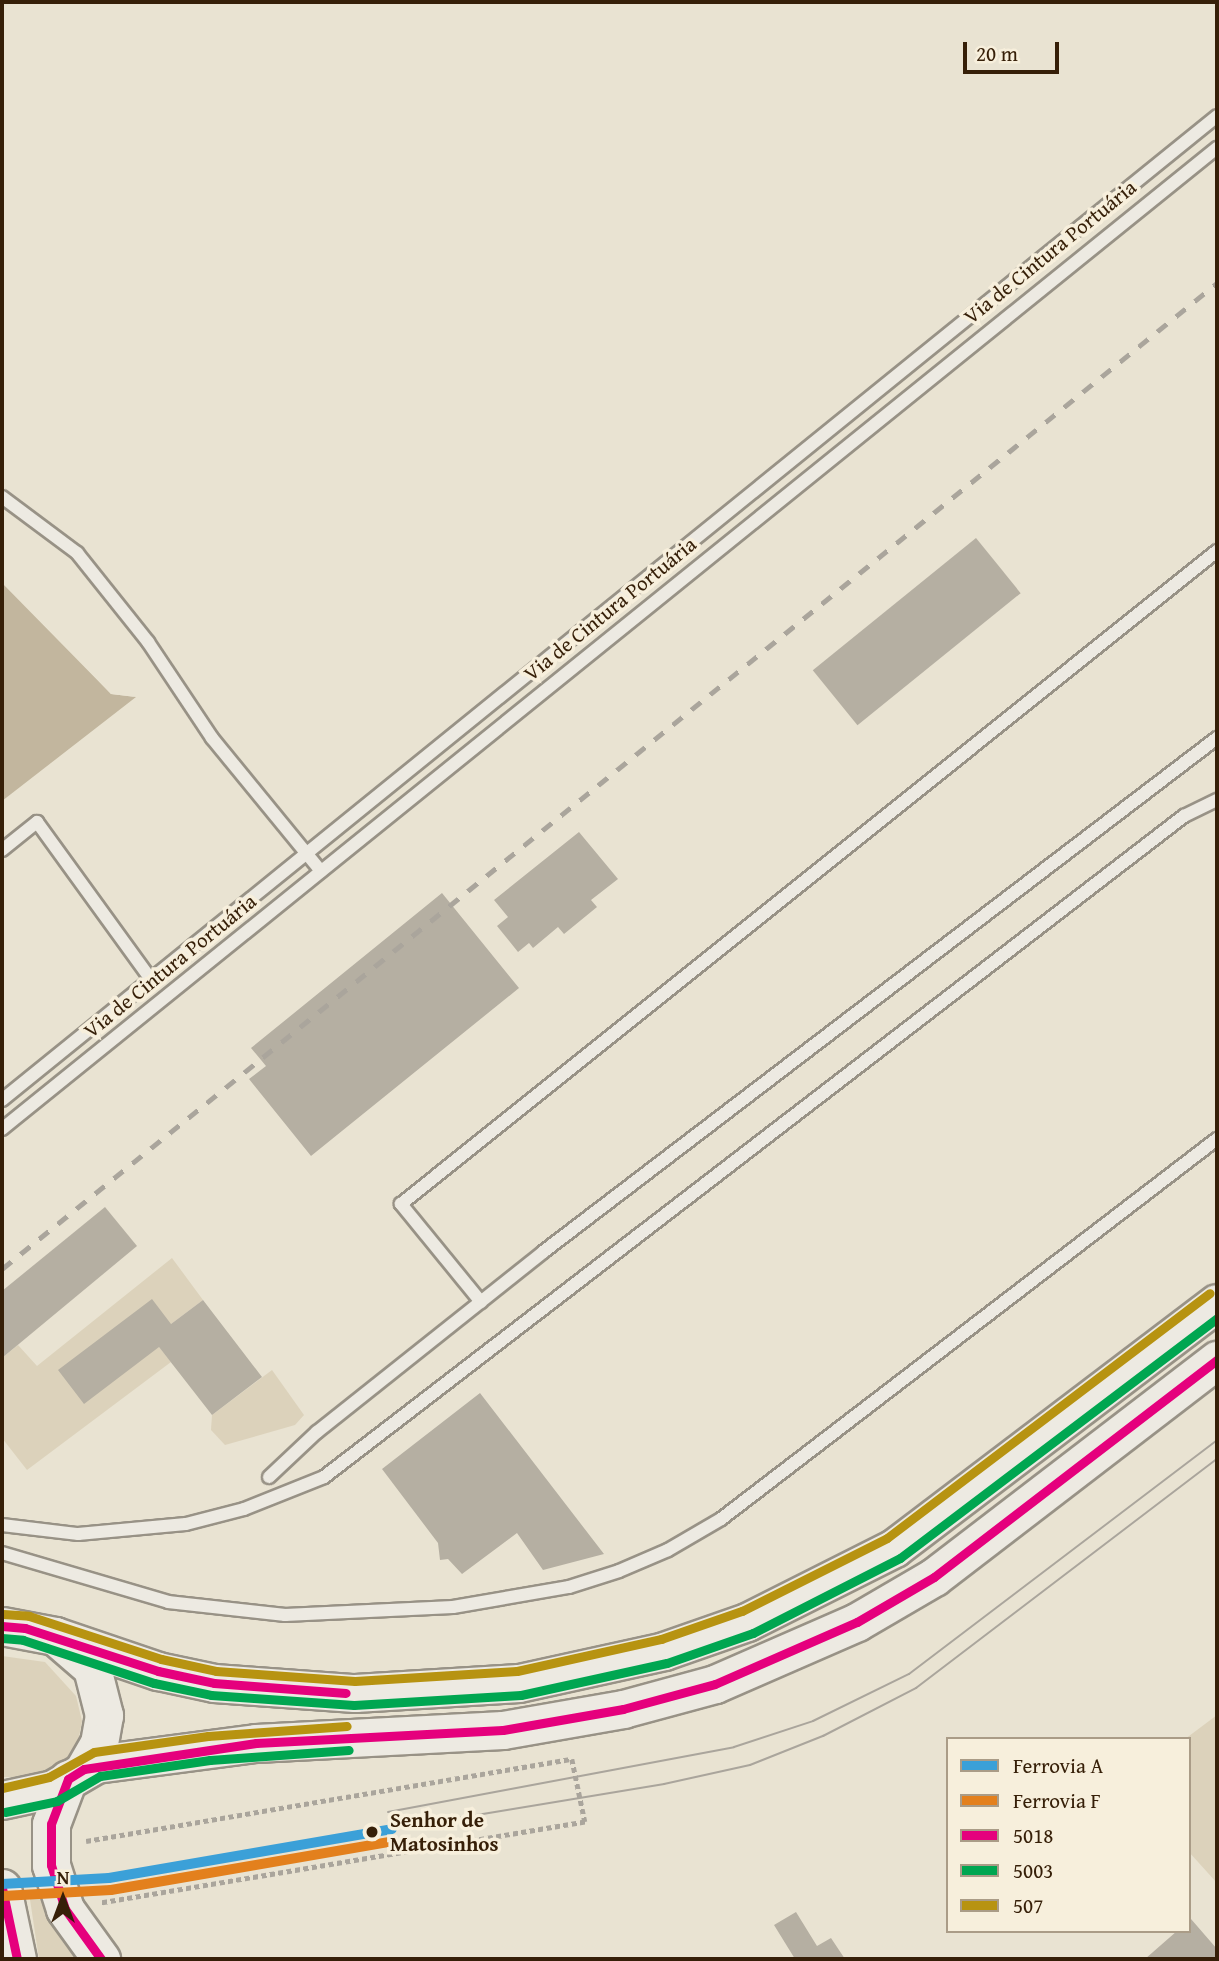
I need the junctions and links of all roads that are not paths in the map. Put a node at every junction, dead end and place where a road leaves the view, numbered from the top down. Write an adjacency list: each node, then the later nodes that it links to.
1 (1217, 116): 8 (lane, Via de Cintura Portuária)
2 (1217, 148): 9 (lane, Via de Cintura Portuária)
3 (2, 496): 8 (lane)
4 (1217, 551): 14 (lane)
5 (1217, 738): 14 (lane)
6 (1217, 800): 18 (lane)
7 (2, 850): 10 (lane)
8 (308, 855): 9 (lane); 10 (lane, Via de Cintura Portuária)
9 (321, 871): 12 (lane, Via de Cintura Portuária)
10 (152, 981): 11 (lane, Via de Cintura Portuária)
11 (2, 1100)
12 (2, 1129)
13 (1217, 1139): 19 (lane)
14 (481, 1302): 17 (lane)
15 (1217, 1303): 21 (main road)
16 (1217, 1360): 22 (main road)
17 (269, 1477)
18 (2, 1525)
19 (3, 1554)
20 (2, 1626): 21 (main road)
21 (55, 1636): 22 (main road)
22 (76, 1774): 23 (main road); 26 (main road)
23 (2, 1800)
24 (2, 1888): 25 (main road)
25 (18, 1959)
26 (101, 1959)

